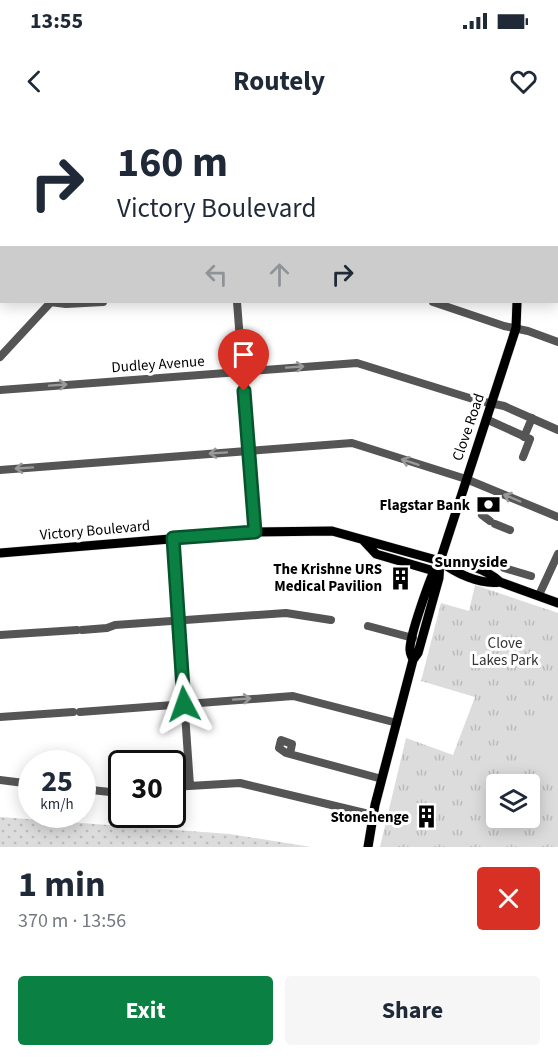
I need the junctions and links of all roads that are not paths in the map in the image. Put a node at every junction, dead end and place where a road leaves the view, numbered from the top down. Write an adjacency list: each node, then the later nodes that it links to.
1 (49, 303): 9 (street)
2 (58, 303): 3 (street)
3 (84, 303)
4 (237, 303): 10 (street)
5 (436, 303): 7 (street)
6 (517, 303): 7 (main road, Clove Road)
7 (516, 328): 8 (street); 12 (main road, Clove Road)
8 (558, 342)
9 (0, 357)
10 (242, 371): 11 (street, Dudley Avenue, one-way to 10); 12 (street, Dudley Avenue, one-way to 12); 17 (street)
11 (0, 390)
12 (491, 404): 13 (street, Dudley Avenue); 14 (main road, Clove Road)
13 (532, 418): 15 (street, Dudley Avenue); 16 (street)
14 (486, 419): 16 (street); 20 (main road, Clove Road)
15 (558, 429)
16 (524, 437): 18 (street)
17 (248, 451): 19 (street, one-way to 19); 20 (street, one-way to 17); 24 (street)
18 (523, 458)
19 (0, 470)
20 (466, 479): 22 (street, one-way to 20); 29 (main road, Clove Road)
21 (482, 514): 23 (street)
22 (558, 517)
23 (510, 529)
24 (255, 532): 25 (main road, Victory Boulevard); 26 (main road, Victory Boulevard)
25 (173, 538): 27 (main road, Victory Boulevard); 36 (street)
26 (361, 538): 29 (main road, Victory Boulevard); 31 (main road)
27 (0, 553)
28 (558, 554): 33 (street)
29 (440, 561): 31 (main road, Clove Road); 33 (main road, Victory Boulevard); 40 (main road, Clove Road)
30 (504, 568): 32 (street)
31 (434, 571): 39 (main road, Clove Road)
32 (531, 576)
33 (539, 595): 34 (main road, Victory Boulevard)
34 (558, 603)
35 (332, 620): 36 (street)
36 (178, 621): 38 (street); 41 (street)
37 (368, 626): 39 (street)
38 (0, 635)
39 (413, 638): 40 (main road, Clove Road)
40 (413, 660): 43 (main road, Clove Road)
41 (184, 704): 42 (street); 43 (street, one-way to 43); 49 (street)
42 (0, 717)
43 (397, 723): 45 (main road, Clove Road)
44 (290, 754): 45 (street)
45 (382, 779): 50 (main road, Clove Road)
46 (0, 780): 47 (street)
47 (18, 782)
48 (186, 786): 49 (street)
49 (190, 786): 50 (street)
50 (373, 815): 51 (main road, Clove Road)
51 (368, 847)

